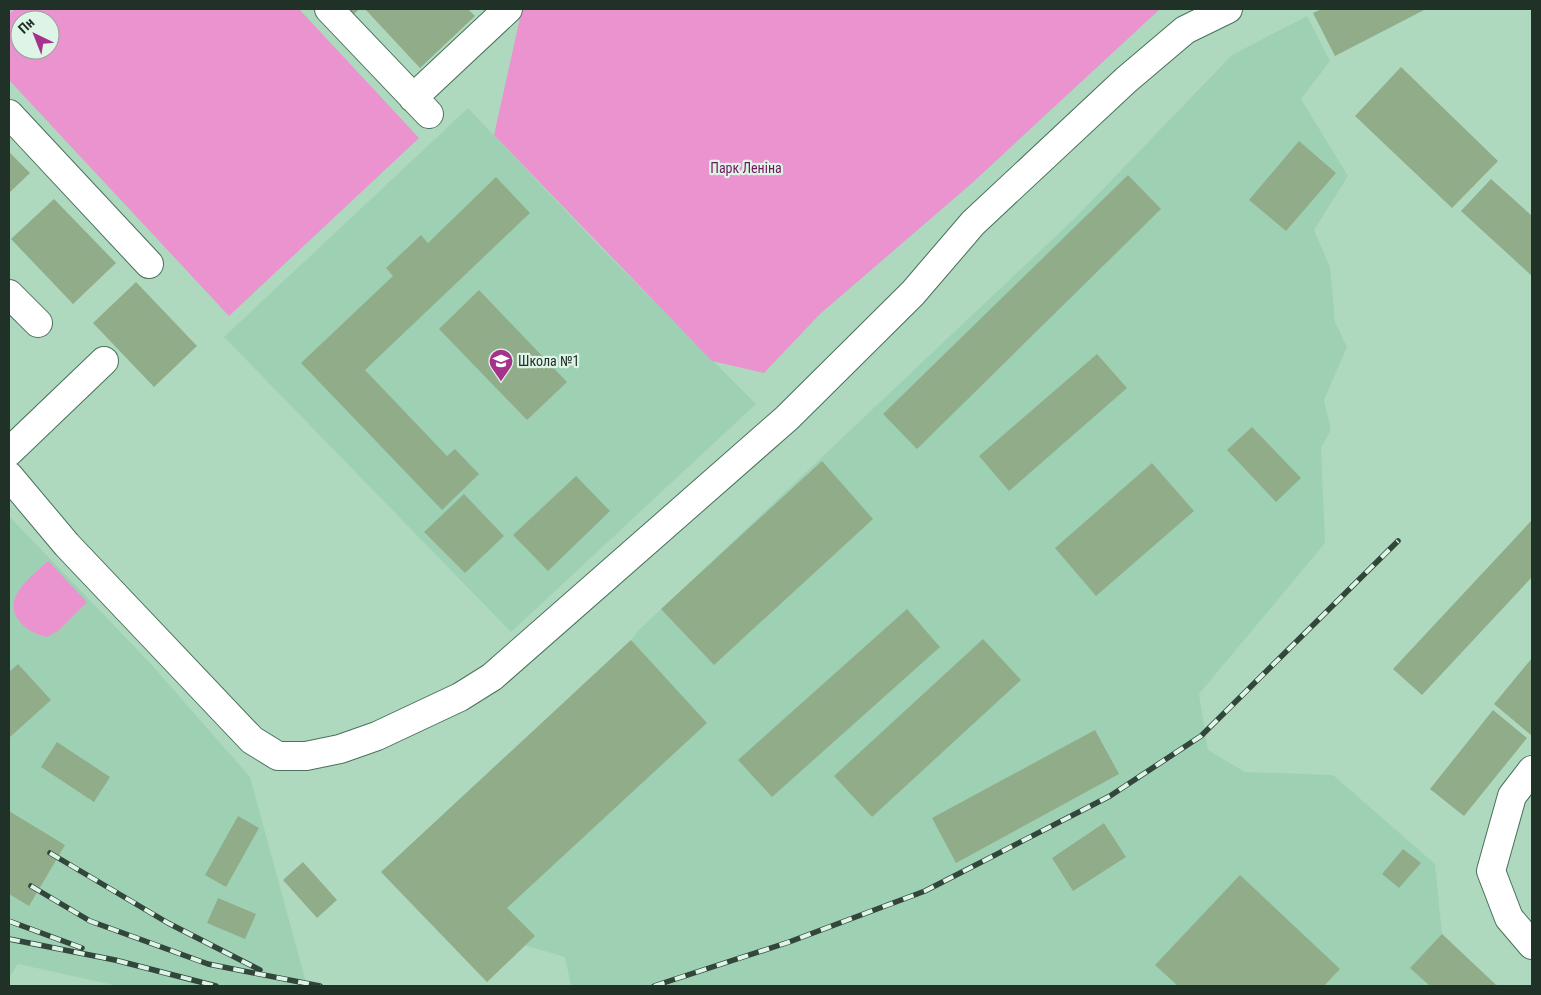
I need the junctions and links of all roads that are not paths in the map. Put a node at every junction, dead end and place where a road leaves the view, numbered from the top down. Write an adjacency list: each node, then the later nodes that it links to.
1 (329, 9): 2 (street)
2 (508, 9)
3 (1228, 9): 10 (street)
4 (9, 114): 5 (street)
5 (149, 264)
6 (9, 294): 7 (street)
7 (38, 323)
8 (104, 361): 9 (street)
9 (9, 452)
10 (9, 476)
11 (1532, 770): 12 (street)
12 (1522, 799): 13 (street)
13 (1532, 946)

